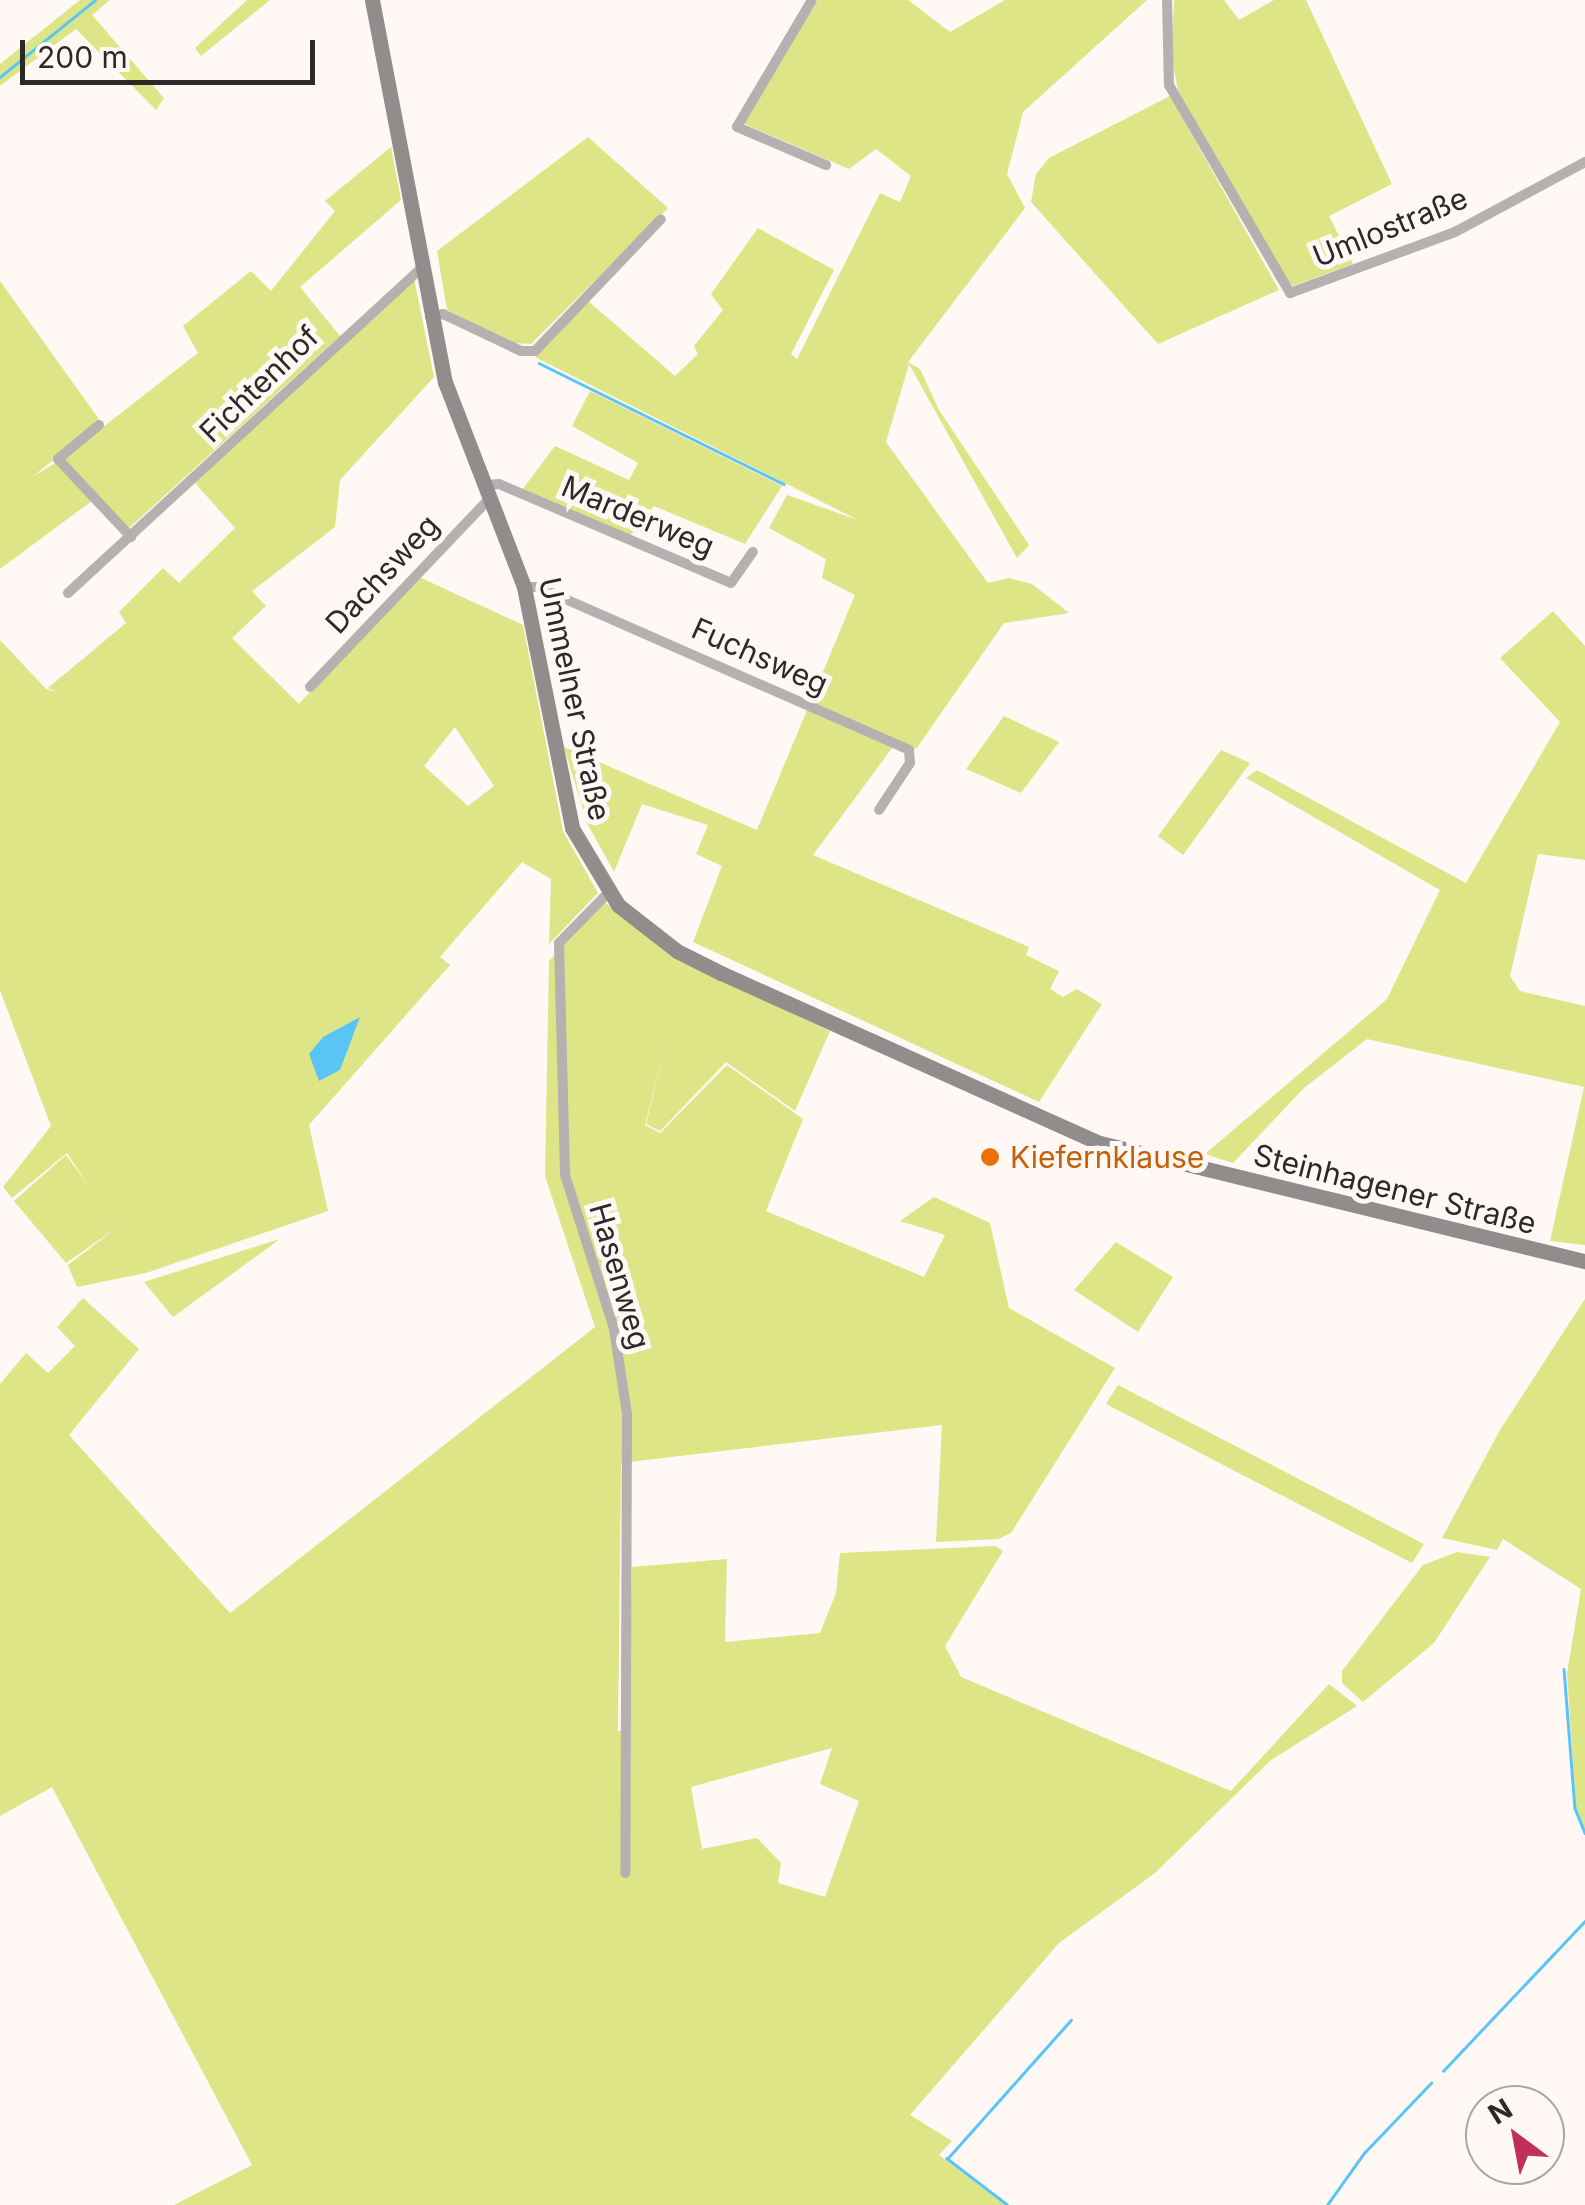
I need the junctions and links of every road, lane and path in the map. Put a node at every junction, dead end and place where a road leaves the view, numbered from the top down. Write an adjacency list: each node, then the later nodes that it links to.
1 (372, 0): 7 (main road, Ummelner Straße)
2 (1167, 0): 4 (street, Umlostraße)
3 (810, 1): 5 (street)
4 (1585, 162)
5 (826, 165)
6 (661, 220): 8 (street)
7 (421, 268): 8 (main road, Ummelner Straße); 11 (street, Fichtenhof)
8 (430, 317): 10 (main road, Ummelner Straße)
9 (100, 425): 11 (street)
10 (489, 491): 12 (street, Marderweg); 13 (main road, Ummelner Straße); 15 (street, Dachsweg)
11 (131, 537): 14 (street, Fichtenhof)
12 (753, 552)
13 (524, 588): 16 (street, Fuchsweg); 17 (main road, Ummelner Straße)
14 (68, 593)
15 (310, 687)
16 (879, 810)
17 (608, 894): 18 (main road, Ummelner Straße); 20 (street, Hasenweg)
18 (1191, 1166): 19 (main road, Steinhagener Straße)
19 (1585, 1261)
20 (626, 1873)

